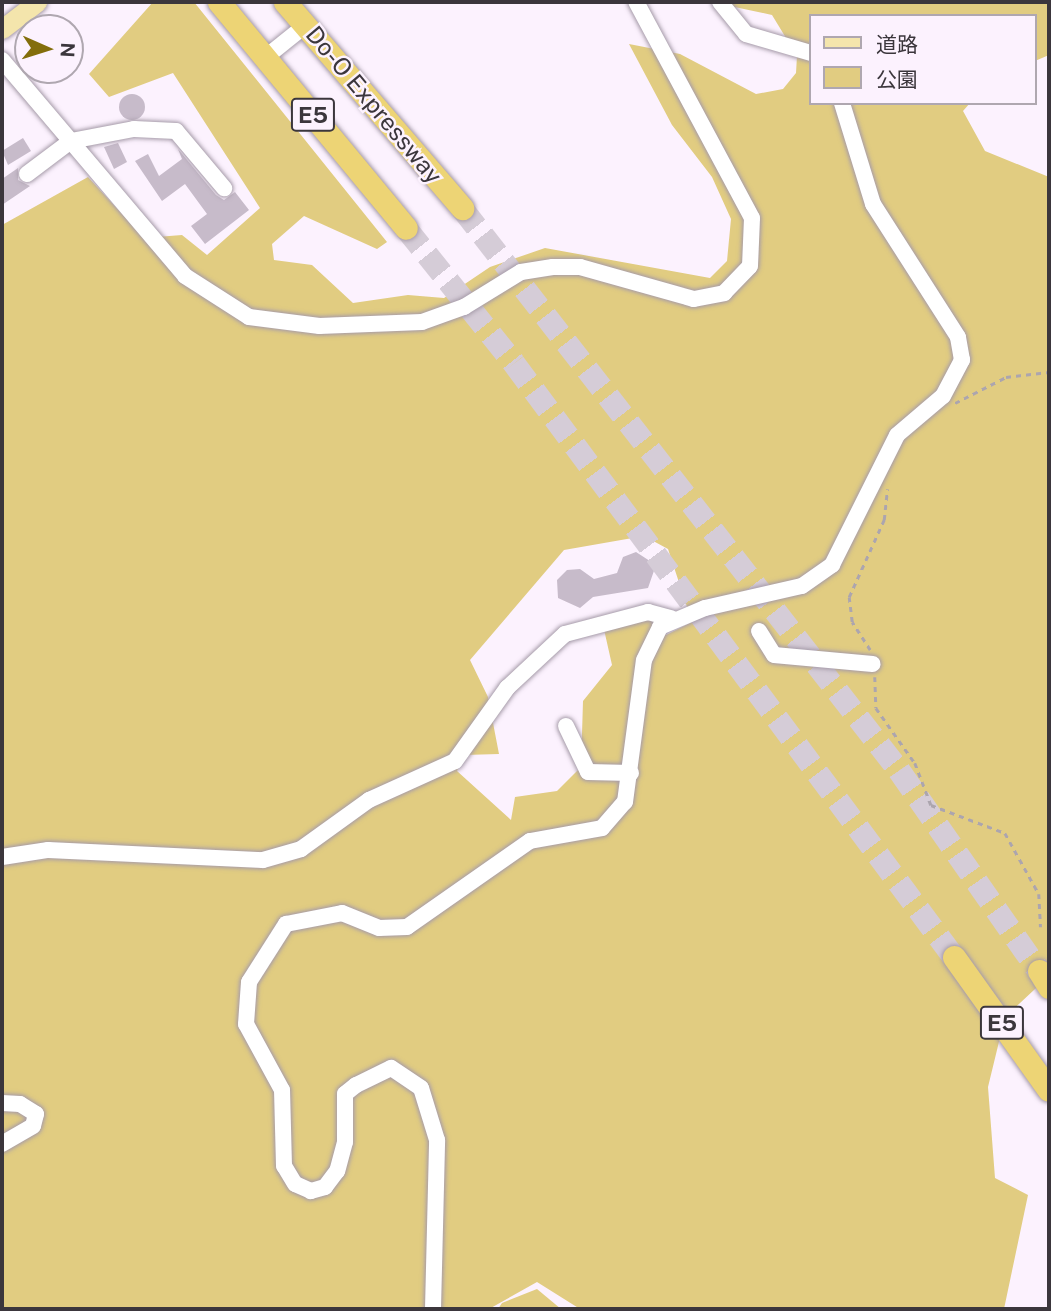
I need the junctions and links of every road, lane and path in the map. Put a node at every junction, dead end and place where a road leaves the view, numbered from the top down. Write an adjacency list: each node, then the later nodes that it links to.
1 (37, 2): 7 (main road)
2 (219, 2): 9 (highway, E5)
3 (285, 2): 6 (highway, Do-O Expressway / E5)
4 (636, 2): 12 (street)
5 (720, 2): 8 (street)
6 (306, 25): 9 (street); 15 (highway, Do-O Expressway / E5)
7 (2, 29)
8 (810, 53)
9 (266, 57): 16 (highway, E5)
10 (2, 60): 12 (street)
11 (843, 105): 18 (street)
12 (71, 141): 13 (street); 14 (street)
13 (27, 174)
14 (224, 188)
15 (462, 208)
16 (406, 228)
17 (1049, 372): 18 (path)
18 (943, 396): 20 (street)
19 (888, 480): 22 (path)
20 (671, 618): 24 (street); 25 (street)
21 (759, 631): 22 (street)
22 (873, 664): 26 (path)
23 (566, 726): 24 (street)
24 (631, 773): 31 (street)
25 (2, 857)
26 (1041, 927)
27 (954, 957): 28 (highway, E5)
28 (1049, 1090)
29 (2, 1103): 30 (street)
30 (2, 1144)
31 (433, 1309)

